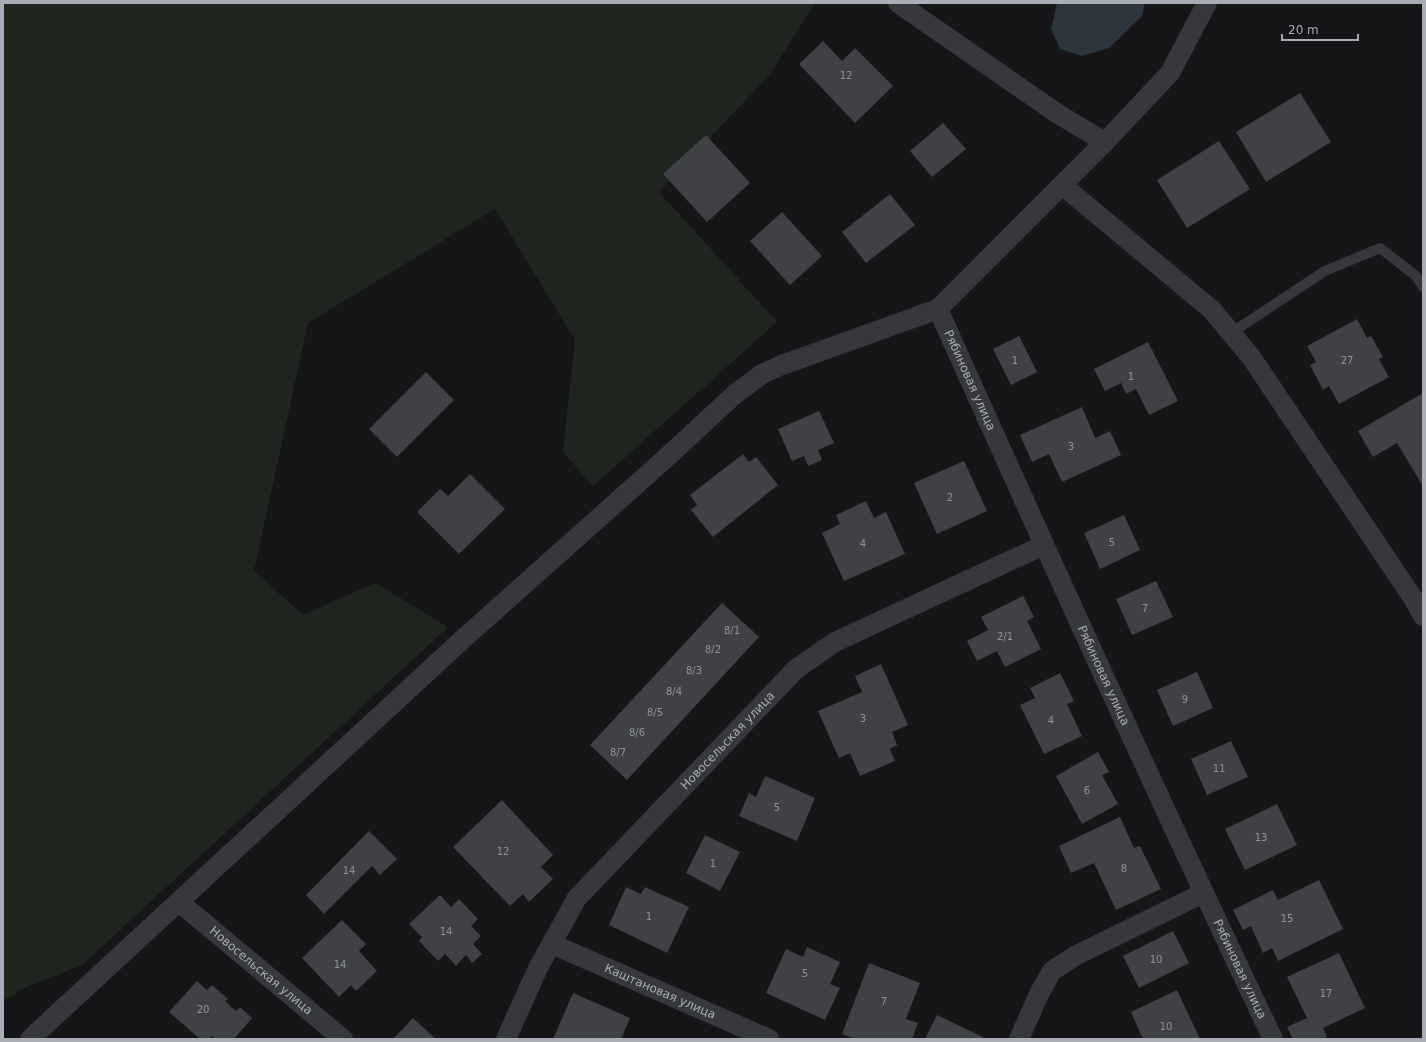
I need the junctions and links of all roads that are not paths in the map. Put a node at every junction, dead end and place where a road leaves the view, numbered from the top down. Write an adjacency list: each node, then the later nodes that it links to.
1 (898, 3): 3 (street)
2 (1208, 3): 3 (street)
3 (1105, 142): 4 (street)
4 (1062, 185): 6 (street); 7 (street)
5 (1423, 287): 7 (lane)
6 (938, 309): 8 (street, Рябиновая улица); 11 (street)
7 (1231, 333): 9 (street)
8 (1044, 545): 10 (street, Рябиновая улица); 12 (street, Новосельская улица)
9 (1423, 616)
10 (1203, 893): 17 (street); 18 (street, Рябиновая улица)
11 (179, 902): 13 (street); 14 (street, Новосельская улица)
12 (552, 944): 15 (street, Новосельская улица); 16 (street, Каштановая улица)
13 (30, 1039)
14 (343, 1039)
15 (506, 1039)
16 (769, 1039)
17 (1019, 1039)
18 (1273, 1039)

